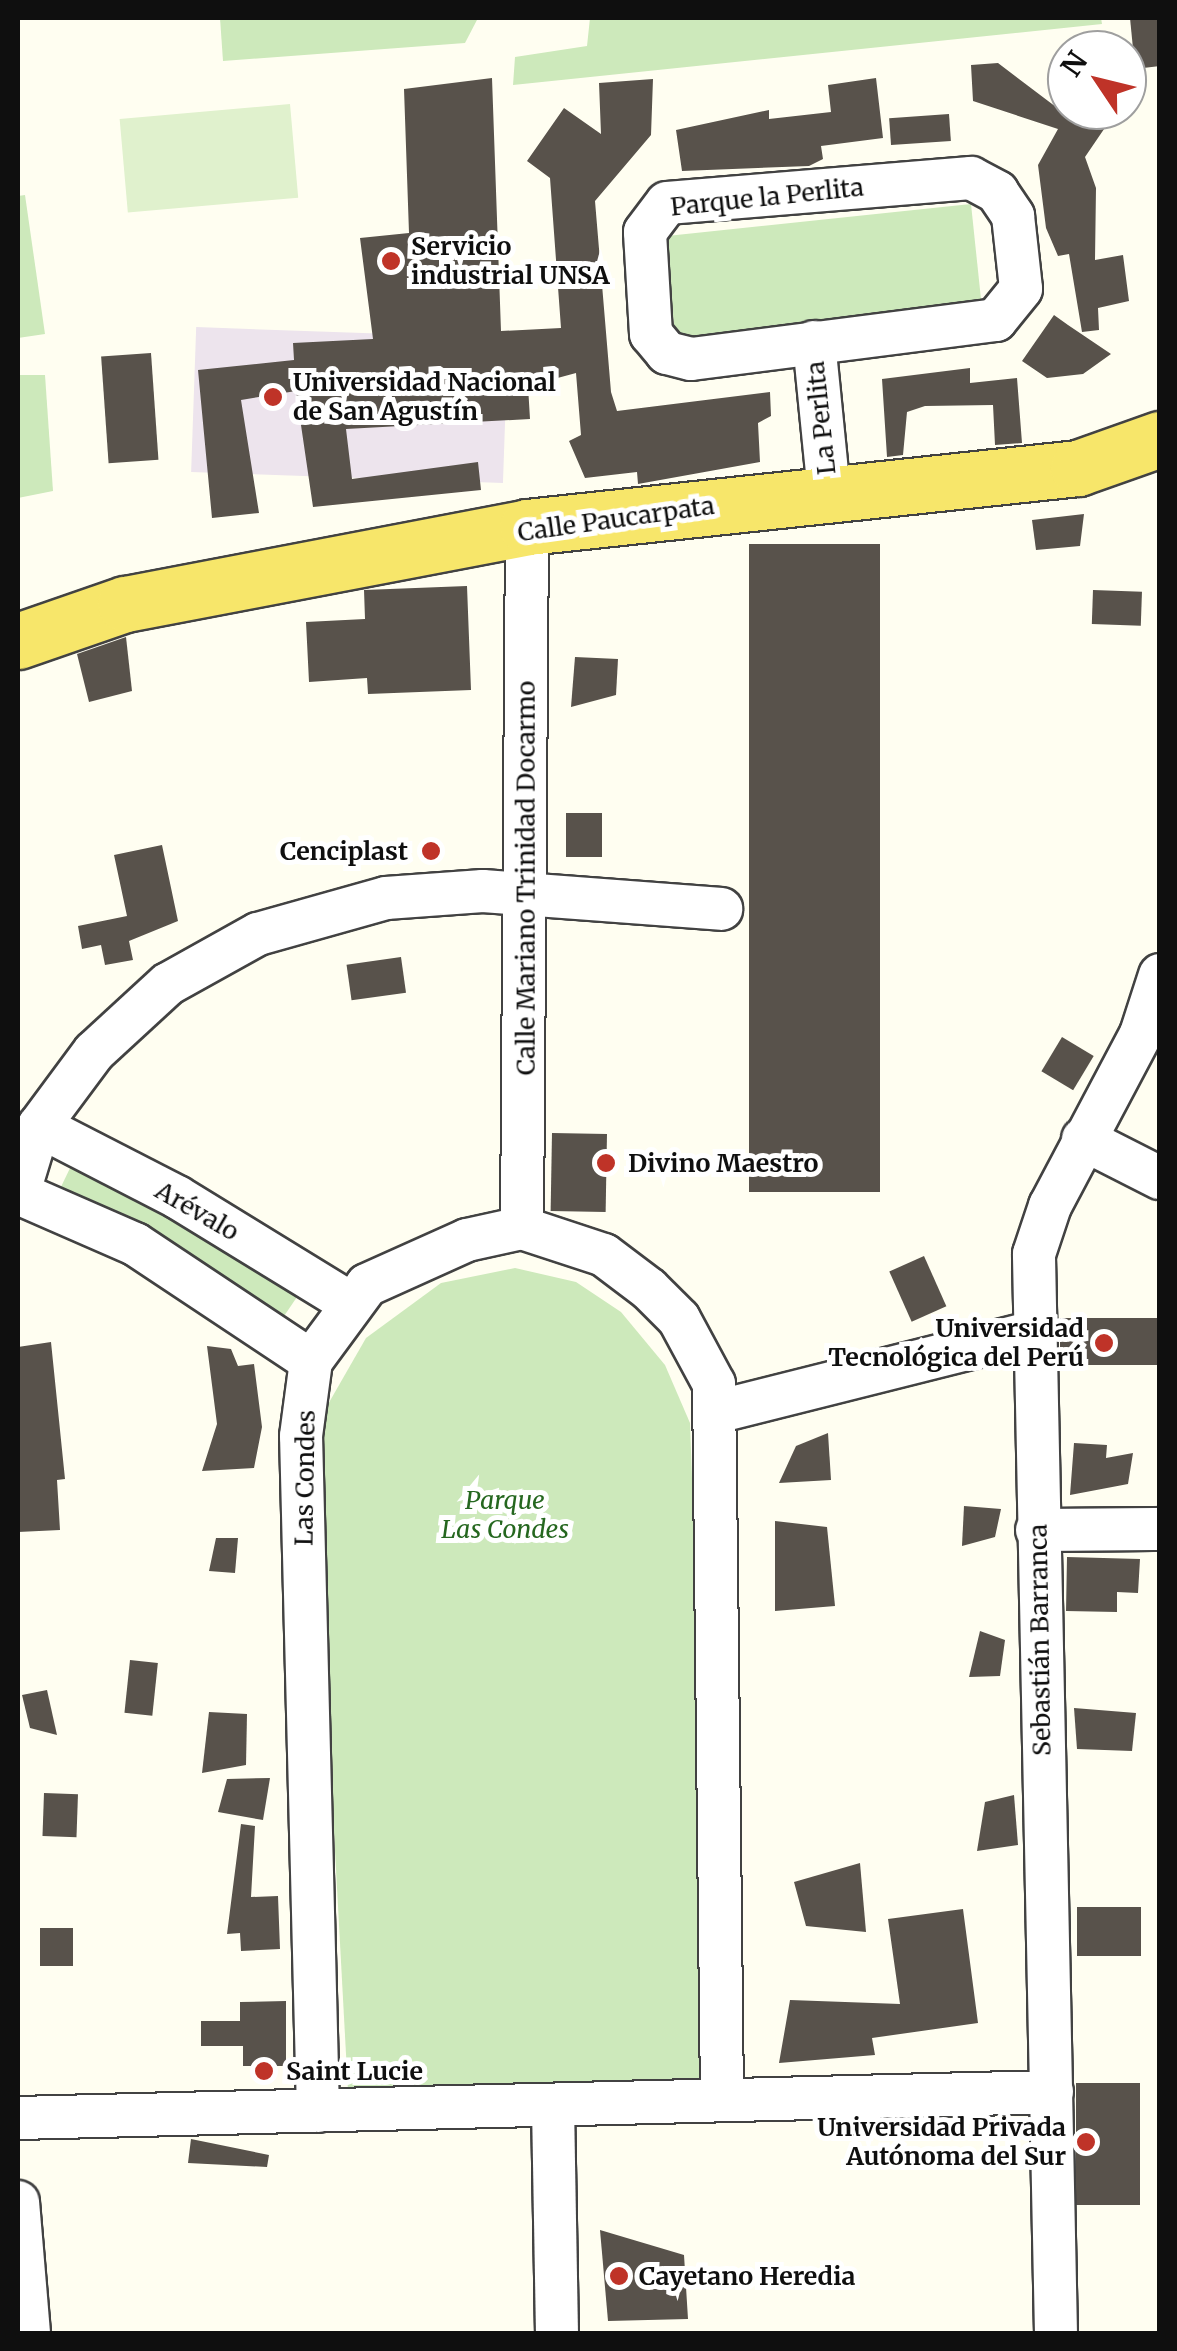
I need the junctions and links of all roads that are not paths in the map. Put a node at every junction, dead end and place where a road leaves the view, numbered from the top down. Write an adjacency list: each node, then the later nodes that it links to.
1 (814, 342): 1 (street, Parque la Perlita); 3 (street, La Perlita)
2 (1160, 439): 3 (main road, Calle Paucarpata)
3 (828, 493): 4 (main road, Calle Paucarpata)
4 (527, 527): 5 (main road, Calle Paucarpata); 6 (street, Calle Mariano Trinidad Docarmo)
5 (18, 640)
6 (528, 892): 7 (street); 10 (street); 13 (street, Calle Mariano Trinidad Docarmo)
7 (721, 909)
8 (1160, 975): 9 (street, Sebastián Barranca)
9 (1083, 1139): 11 (street); 15 (street, Sebastián Barranca)
10 (27, 1143): 12 (street); 14 (street, Arévalo)
11 (1160, 1178)
12 (18, 1194): 16 (street)
13 (522, 1228): 14 (street, Las Condes); 17 (street)
14 (350, 1304): 16 (street, Las Condes)
15 (1031, 1334): 17 (street); 19 (street, Sebastián Barranca)
16 (311, 1361): 23 (street, Las Condes)
17 (720, 1411): 21 (street)
18 (1160, 1529): 19 (street)
19 (1037, 1530): 20 (street, Sebastián Barranca)
20 (1052, 2092): 21 (street); 28 (street, Sebastián Barranca)
21 (722, 2098): 22 (street)
22 (552, 2106): 23 (street); 27 (street)
23 (318, 2111): 24 (street)
24 (18, 2118)
25 (18, 2202): 26 (street)
26 (29, 2334)
27 (557, 2334)
28 (1056, 2334)

